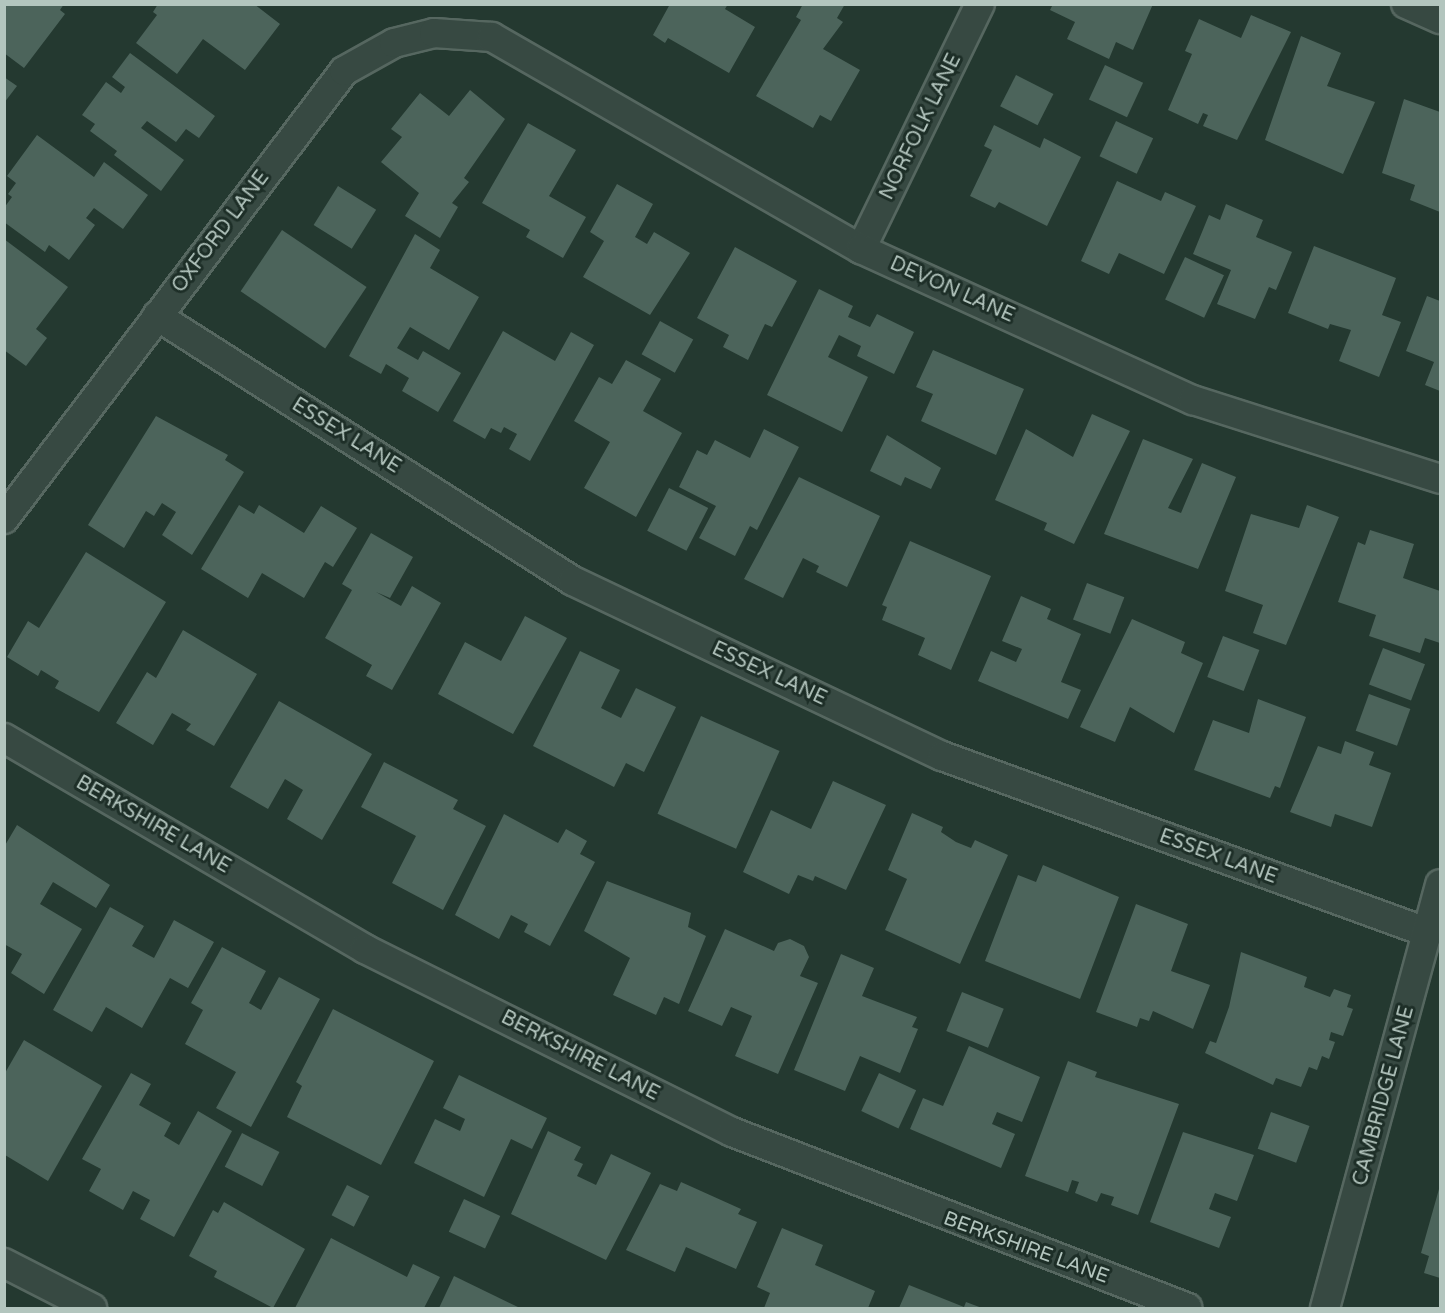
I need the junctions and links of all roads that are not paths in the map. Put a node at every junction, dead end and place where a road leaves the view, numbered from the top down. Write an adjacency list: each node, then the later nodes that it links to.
1 (980, 4): 5 (street, NORFOLK LANE)
2 (1406, 4): 3 (street)
3 (1440, 19)
4 (492, 38): 5 (street, DEVON LANE); 6 (street, OXFORD LANE)
5 (861, 249): 7 (street, DEVON LANE)
6 (157, 316): 8 (street, OXFORD LANE); 11 (street, ESSEX LANE)
7 (1440, 479)
8 (4, 519)
9 (4, 738): 14 (street, BERKSHIRE LANE)
10 (1440, 884): 11 (street, CAMBRIDGE LANE)
11 (1429, 933): 15 (street, CAMBRIDGE LANE)
12 (4, 1263): 13 (street)
13 (92, 1308)
14 (1186, 1308)
15 (1325, 1308)

